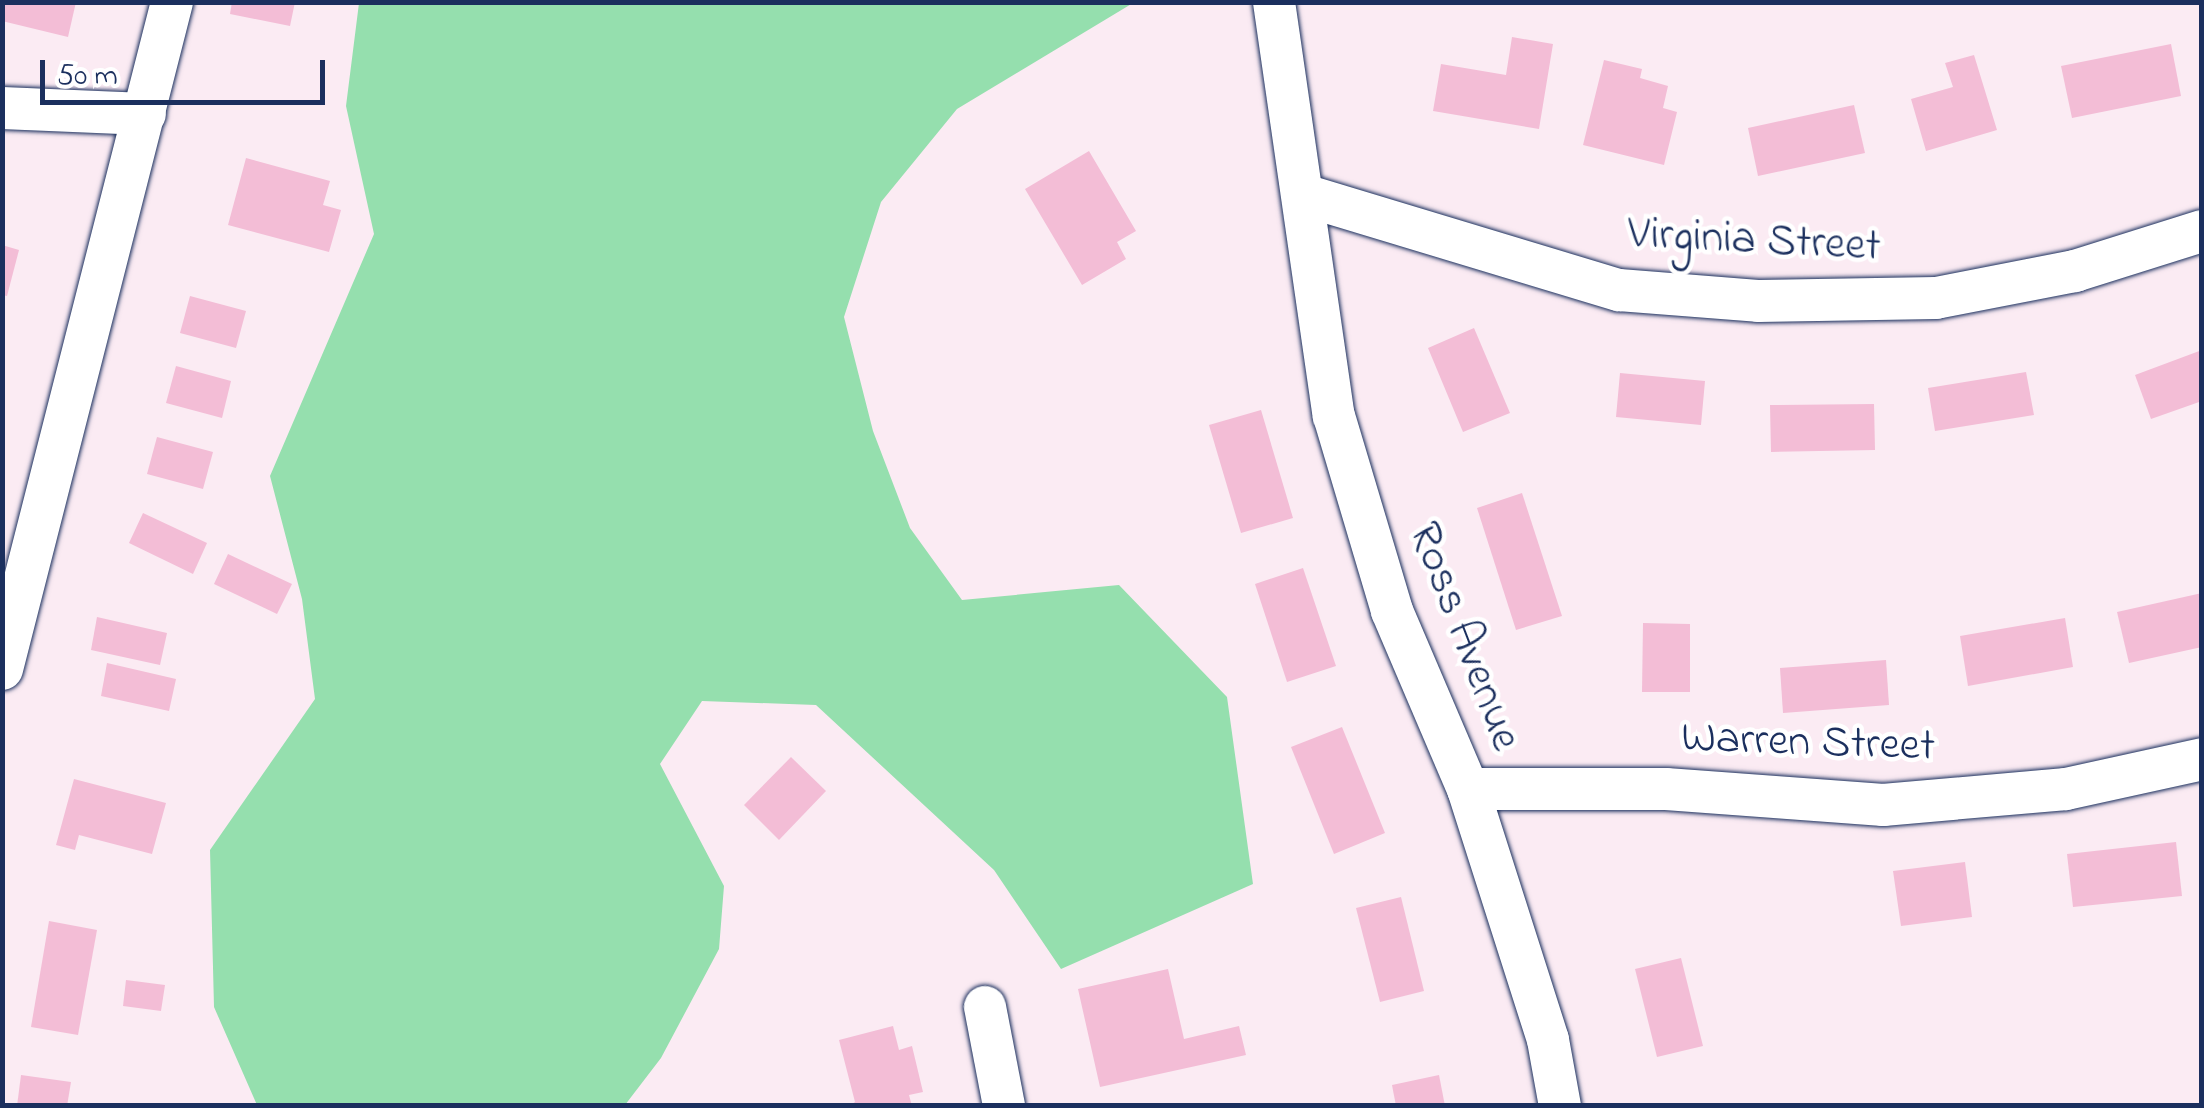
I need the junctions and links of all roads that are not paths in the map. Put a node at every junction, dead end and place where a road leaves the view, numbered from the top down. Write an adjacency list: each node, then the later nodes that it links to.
1 (172, 2): 4 (street)
2 (1274, 2): 5 (street, Ross Avenue)
3 (2, 108): 4 (street)
4 (145, 114): 7 (street)
5 (1307, 196): 6 (street, Virginia Street); 9 (street, Ross Avenue)
6 (2202, 231)
7 (2, 669)
8 (2202, 760): 9 (street, Warren Street)
9 (1468, 788): 12 (street, Ross Avenue)
10 (985, 1007): 11 (street)
11 (1004, 1106)
12 (1560, 1106)

